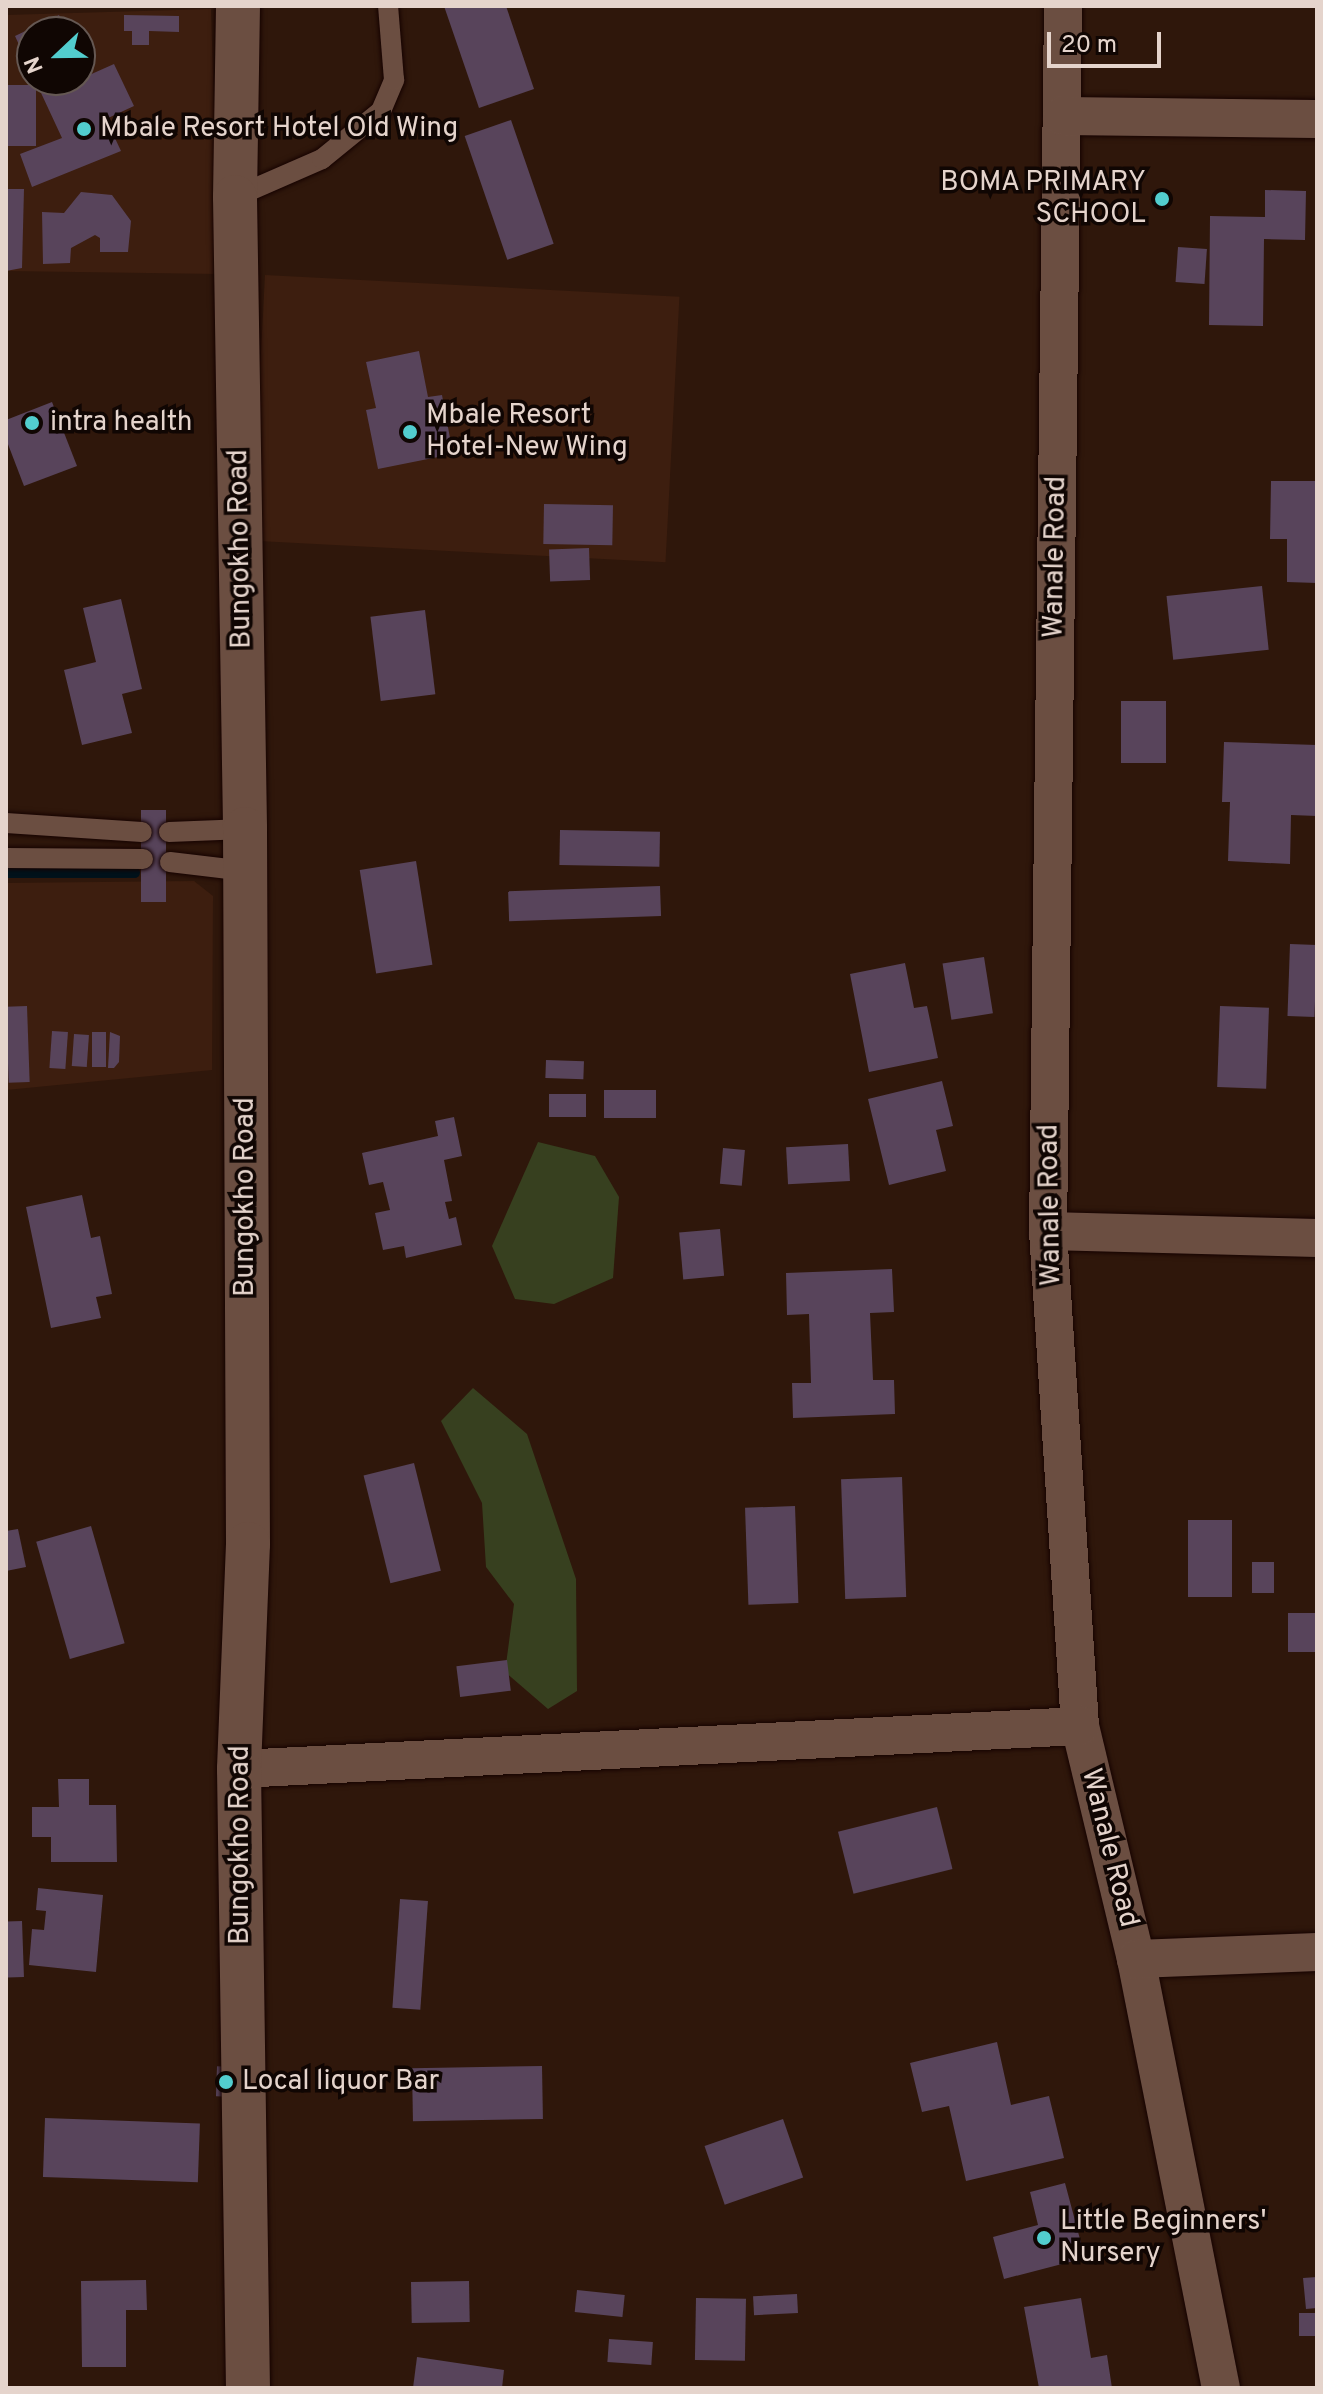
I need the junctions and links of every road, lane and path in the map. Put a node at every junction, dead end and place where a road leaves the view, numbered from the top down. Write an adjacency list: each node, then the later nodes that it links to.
1 (238, 6): 6 (street, Bungokho Road)
2 (388, 6): 6 (lane)
3 (1063, 6): 4 (street, Wanale Road)
4 (1062, 116): 5 (street); 14 (street, Wanale Road)
5 (1317, 119)
6 (235, 197): 10 (street, Bungokho Road)
7 (6, 823): 8 (lane)
8 (142, 832)
9 (169, 832): 10 (lane)
10 (245, 850): 13 (lane); 17 (street, Bungokho Road)
11 (6, 858): 12 (lane)
12 (143, 859)
13 (170, 862)
14 (1048, 1231): 15 (street); 16 (street, Wanale Road)
15 (1317, 1238)
16 (1080, 1726): 17 (street); 19 (street, Wanale Road)
17 (239, 1769): 20 (street, Bungokho Road)
18 (1317, 1952): 19 (street)
19 (1136, 1959): 21 (street, Wanale Road)
20 (248, 2388)
21 (1221, 2388)

